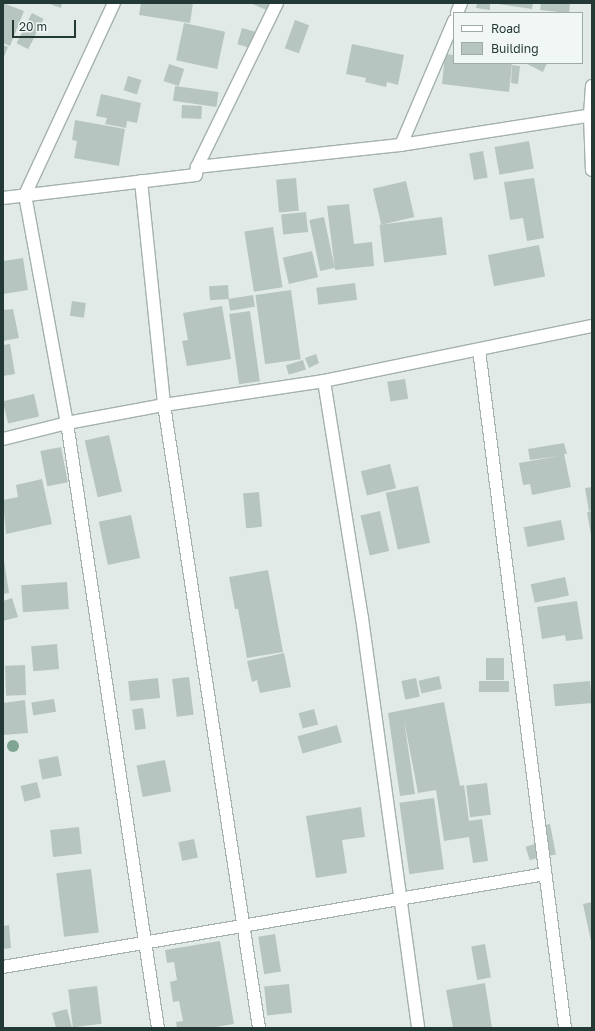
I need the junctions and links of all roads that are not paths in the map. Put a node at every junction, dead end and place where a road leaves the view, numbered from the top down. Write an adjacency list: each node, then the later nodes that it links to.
1 (114, 3): 12 (street)
2 (277, 3): 9 (street)
3 (462, 3): 4 (street)
4 (458, 12)
5 (453, 22): 8 (street)
6 (592, 86): 7 (street)
7 (591, 115): 8 (street); 10 (street)
8 (401, 145): 9 (street)
9 (198, 167): 11 (street)
10 (592, 170)
11 (141, 181): 12 (street); 17 (street)
12 (25, 194): 13 (street); 18 (street)
13 (3, 198)
14 (592, 326): 15 (street)
15 (479, 350): 16 (street); 20 (street)
16 (324, 381): 17 (street); 21 (street)
17 (164, 405): 18 (street); 22 (street)
18 (67, 423): 19 (street); 23 (street)
19 (3, 439)
20 (545, 874): 21 (street); 28 (street)
21 (400, 900): 22 (street); 27 (street)
22 (245, 926): 23 (street); 26 (street)
23 (146, 941): 24 (street); 25 (street)
24 (3, 967)
25 (158, 1028)
26 (259, 1028)
27 (418, 1028)
28 (564, 1028)

